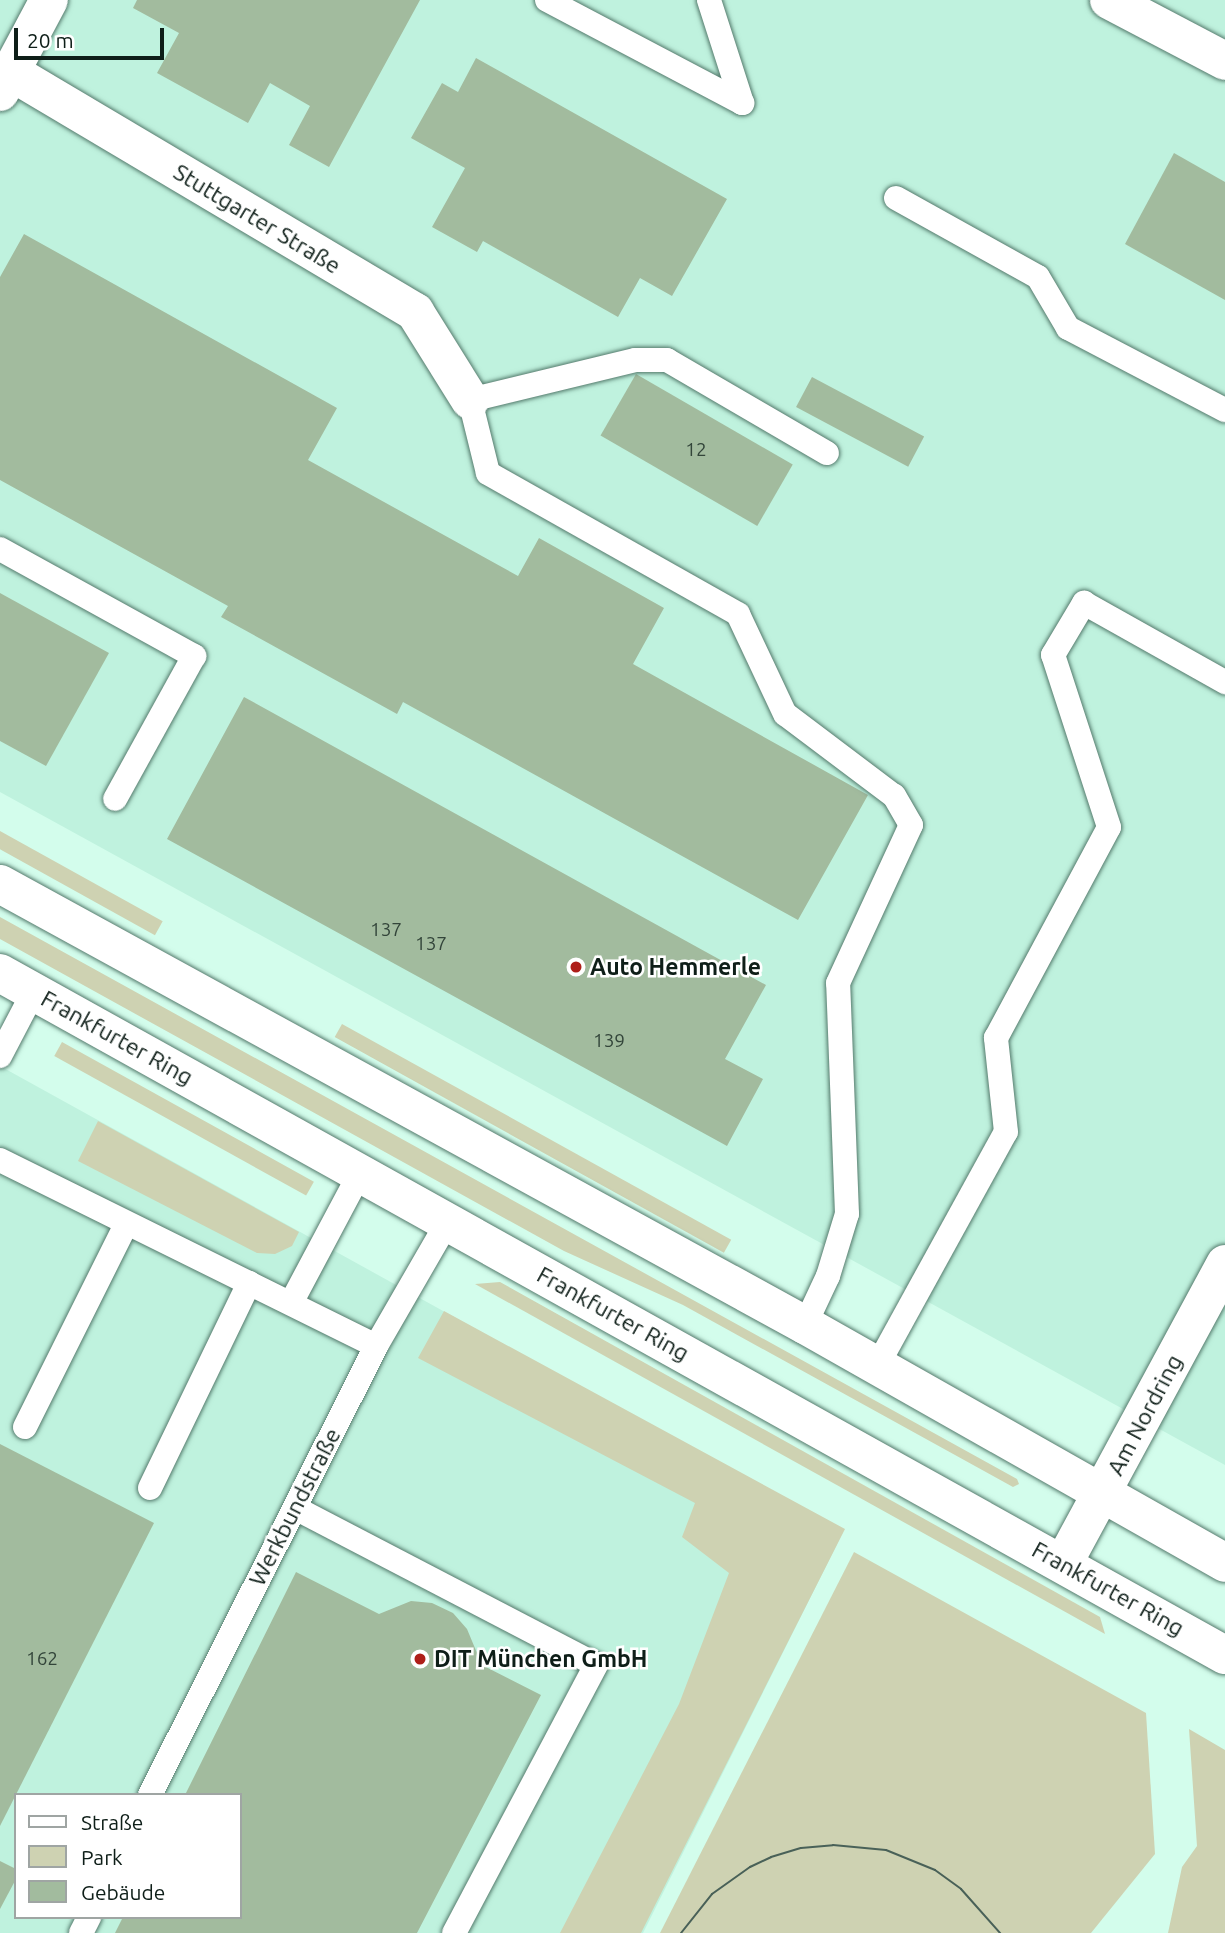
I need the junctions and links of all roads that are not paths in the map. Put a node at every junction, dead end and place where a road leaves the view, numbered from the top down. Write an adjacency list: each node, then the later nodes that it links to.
1 (49, 0): 6 (main road, Stuttgarter Straße)
2 (547, 0): 3 (lane)
3 (709, 0)
4 (1109, 0): 5 (main road)
5 (1225, 61)
6 (5, 82): 8 (main road, Stuttgarter Straße)
7 (896, 198): 9 (lane)
8 (470, 400): 10 (lane); 25 (lane)
9 (1225, 410)
10 (827, 453)
11 (0, 549): 13 (lane)
12 (1225, 682): 27 (lane)
13 (115, 799)
14 (0, 884): 25 (main road)
15 (0, 973): 16 (main road, Frankfurter Ring)
16 (34, 991): 17 (lane); 19 (main road, Frankfurter Ring)
17 (0, 1056)
18 (0, 1160): 21 (lane)
19 (360, 1173): 20 (main road, Frankfurter Ring); 24 (lane)
20 (447, 1223): 26 (lane, Werkbundstraße); 33 (main road, Frankfurter Ring)
21 (126, 1224): 23 (lane); 28 (lane)
22 (1225, 1264): 30 (main road, Am Nordring)
23 (249, 1283): 24 (lane); 29 (lane)
24 (291, 1303): 26 (lane)
25 (805, 1325): 27 (main road)
26 (376, 1346): 31 (lane, Werkbundstraße)
27 (876, 1368): 30 (main road)
28 (25, 1427)
29 (150, 1488)
30 (1103, 1494): 32 (main road); 33 (main road, Am Nordring)
31 (295, 1508): 35 (lane, Werkbundstraße); 36 (lane)
32 (1225, 1563)
33 (1063, 1564): 34 (main road, Frankfurter Ring)
34 (1225, 1655)
35 (151, 1793)
36 (454, 1933)

